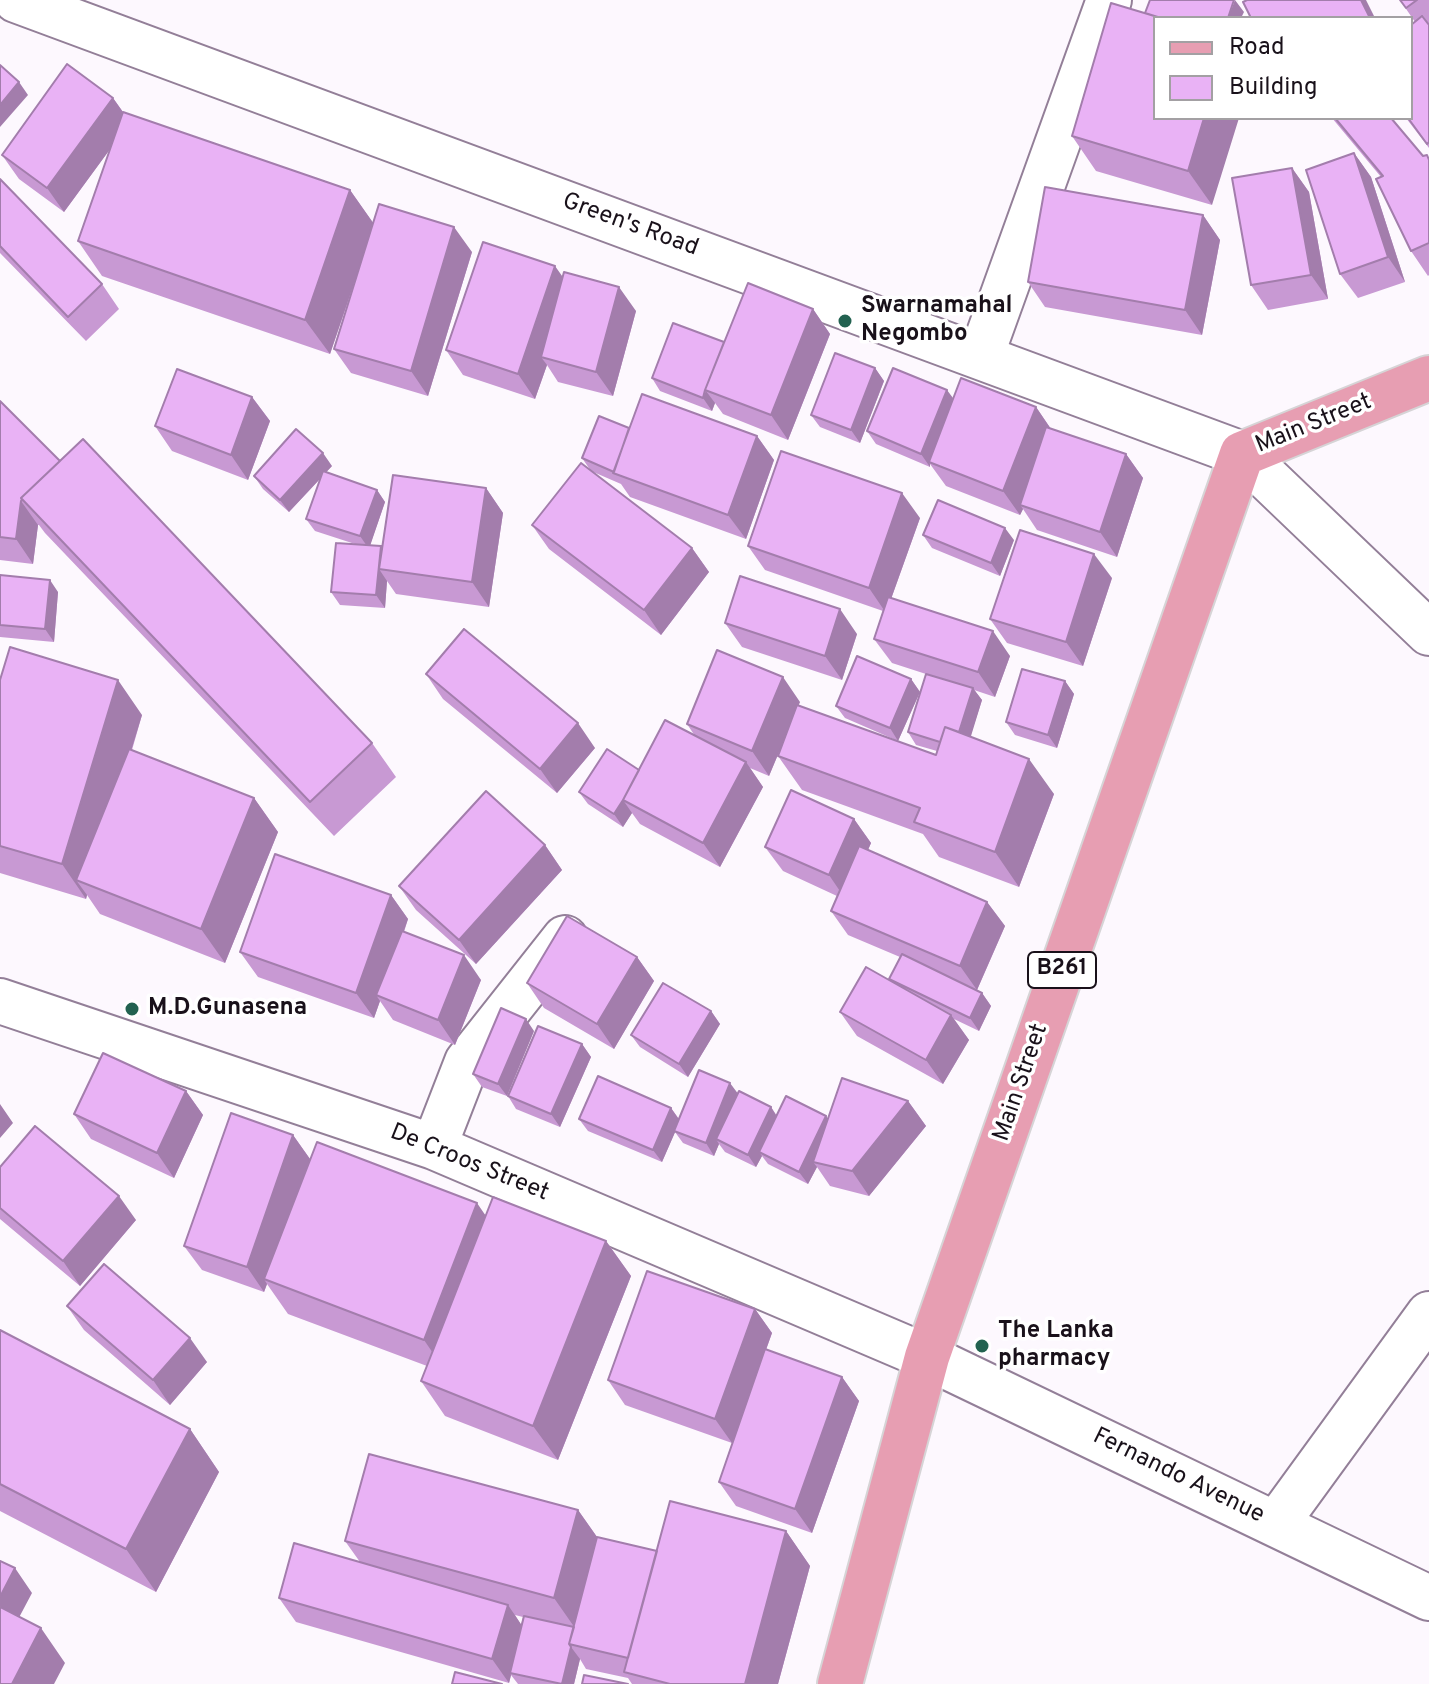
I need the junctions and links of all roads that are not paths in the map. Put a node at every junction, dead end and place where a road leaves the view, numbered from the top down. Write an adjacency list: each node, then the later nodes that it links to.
1 (16, 0): 3 (street, Green's Road)
2 (1109, 0): 3 (street)
3 (981, 356): 5 (street, Green's Road)
4 (1429, 378): 5 (main road, Main Street)
5 (1242, 454): 6 (street); 11 (main road, Main Street / B261)
6 (1429, 633)
7 (565, 938): 9 (street)
8 (0, 1001): 9 (street, De Croos Street)
9 (434, 1147): 11 (street, De Croos Street)
10 (1429, 1314): 12 (street)
11 (927, 1357): 12 (street, Fernando Avenue); 14 (main road, Main Street / B261)
12 (1276, 1524): 13 (street, Fernando Avenue)
13 (1429, 1598)
14 (840, 1684)

